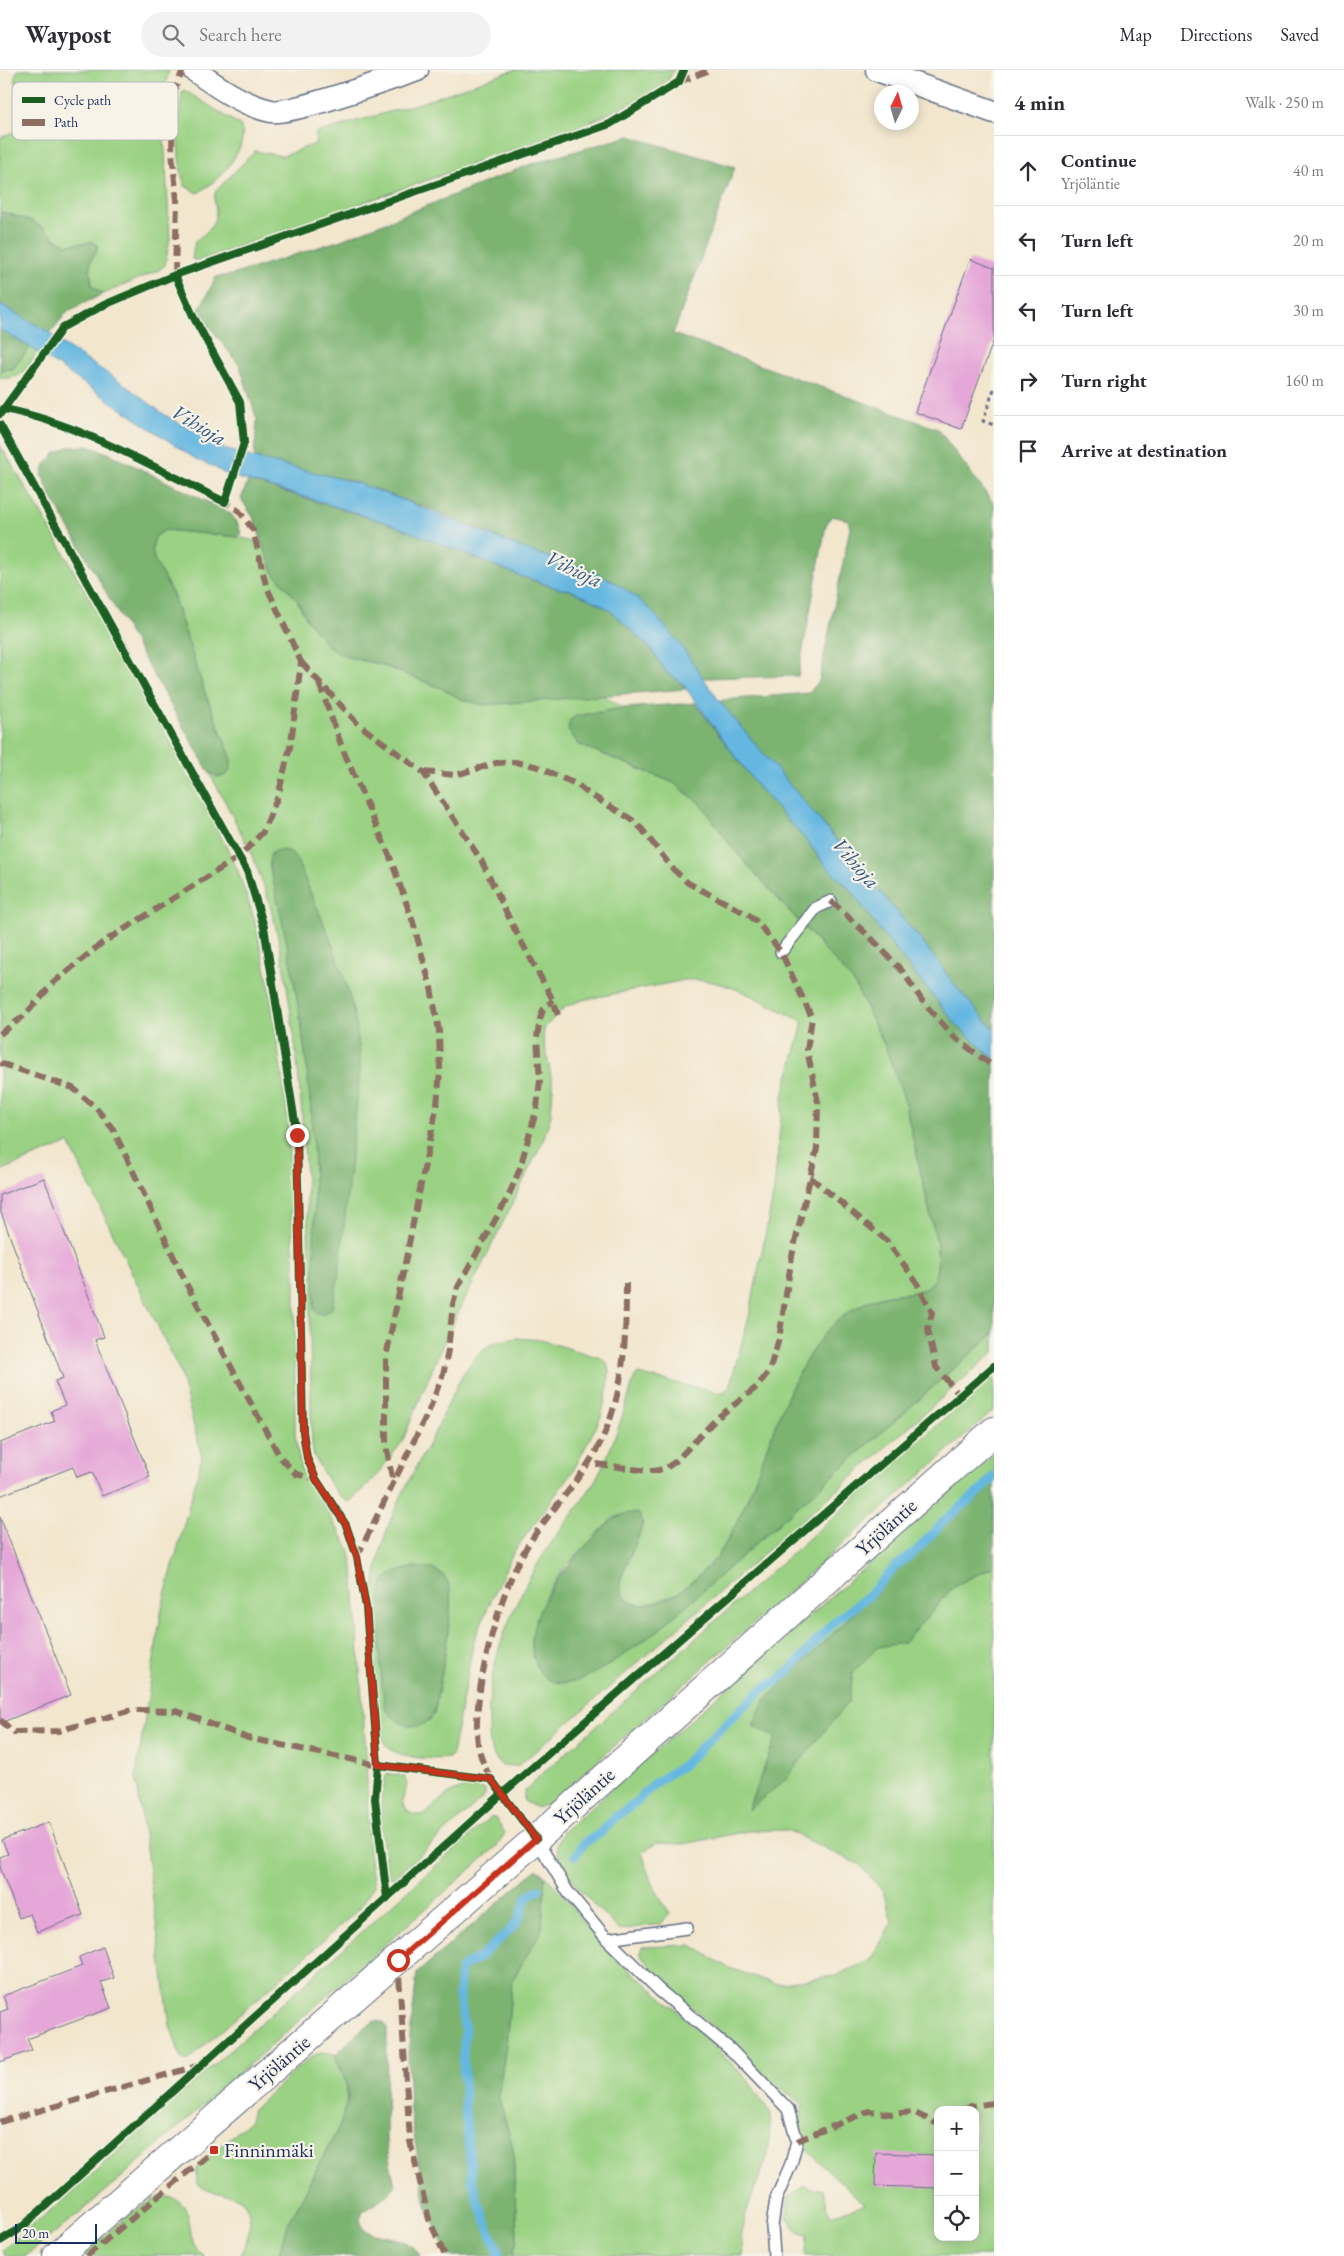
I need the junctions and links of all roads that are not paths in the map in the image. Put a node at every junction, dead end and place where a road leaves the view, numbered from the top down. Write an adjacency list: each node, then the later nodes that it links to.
1 (194, 70): 2 (street)
2 (417, 70)
3 (877, 70): 4 (street)
4 (994, 112)
5 (831, 901): 6 (lane)
6 (781, 952)
7 (994, 1431): 8 (main road, Yrjöläntie)
8 (536, 1839): 10 (lane); 11 (main road, Yrjöläntie)
9 (687, 1928): 10 (lane)
10 (607, 1939): 12 (lane)
11 (57, 2256)
12 (774, 2256)

